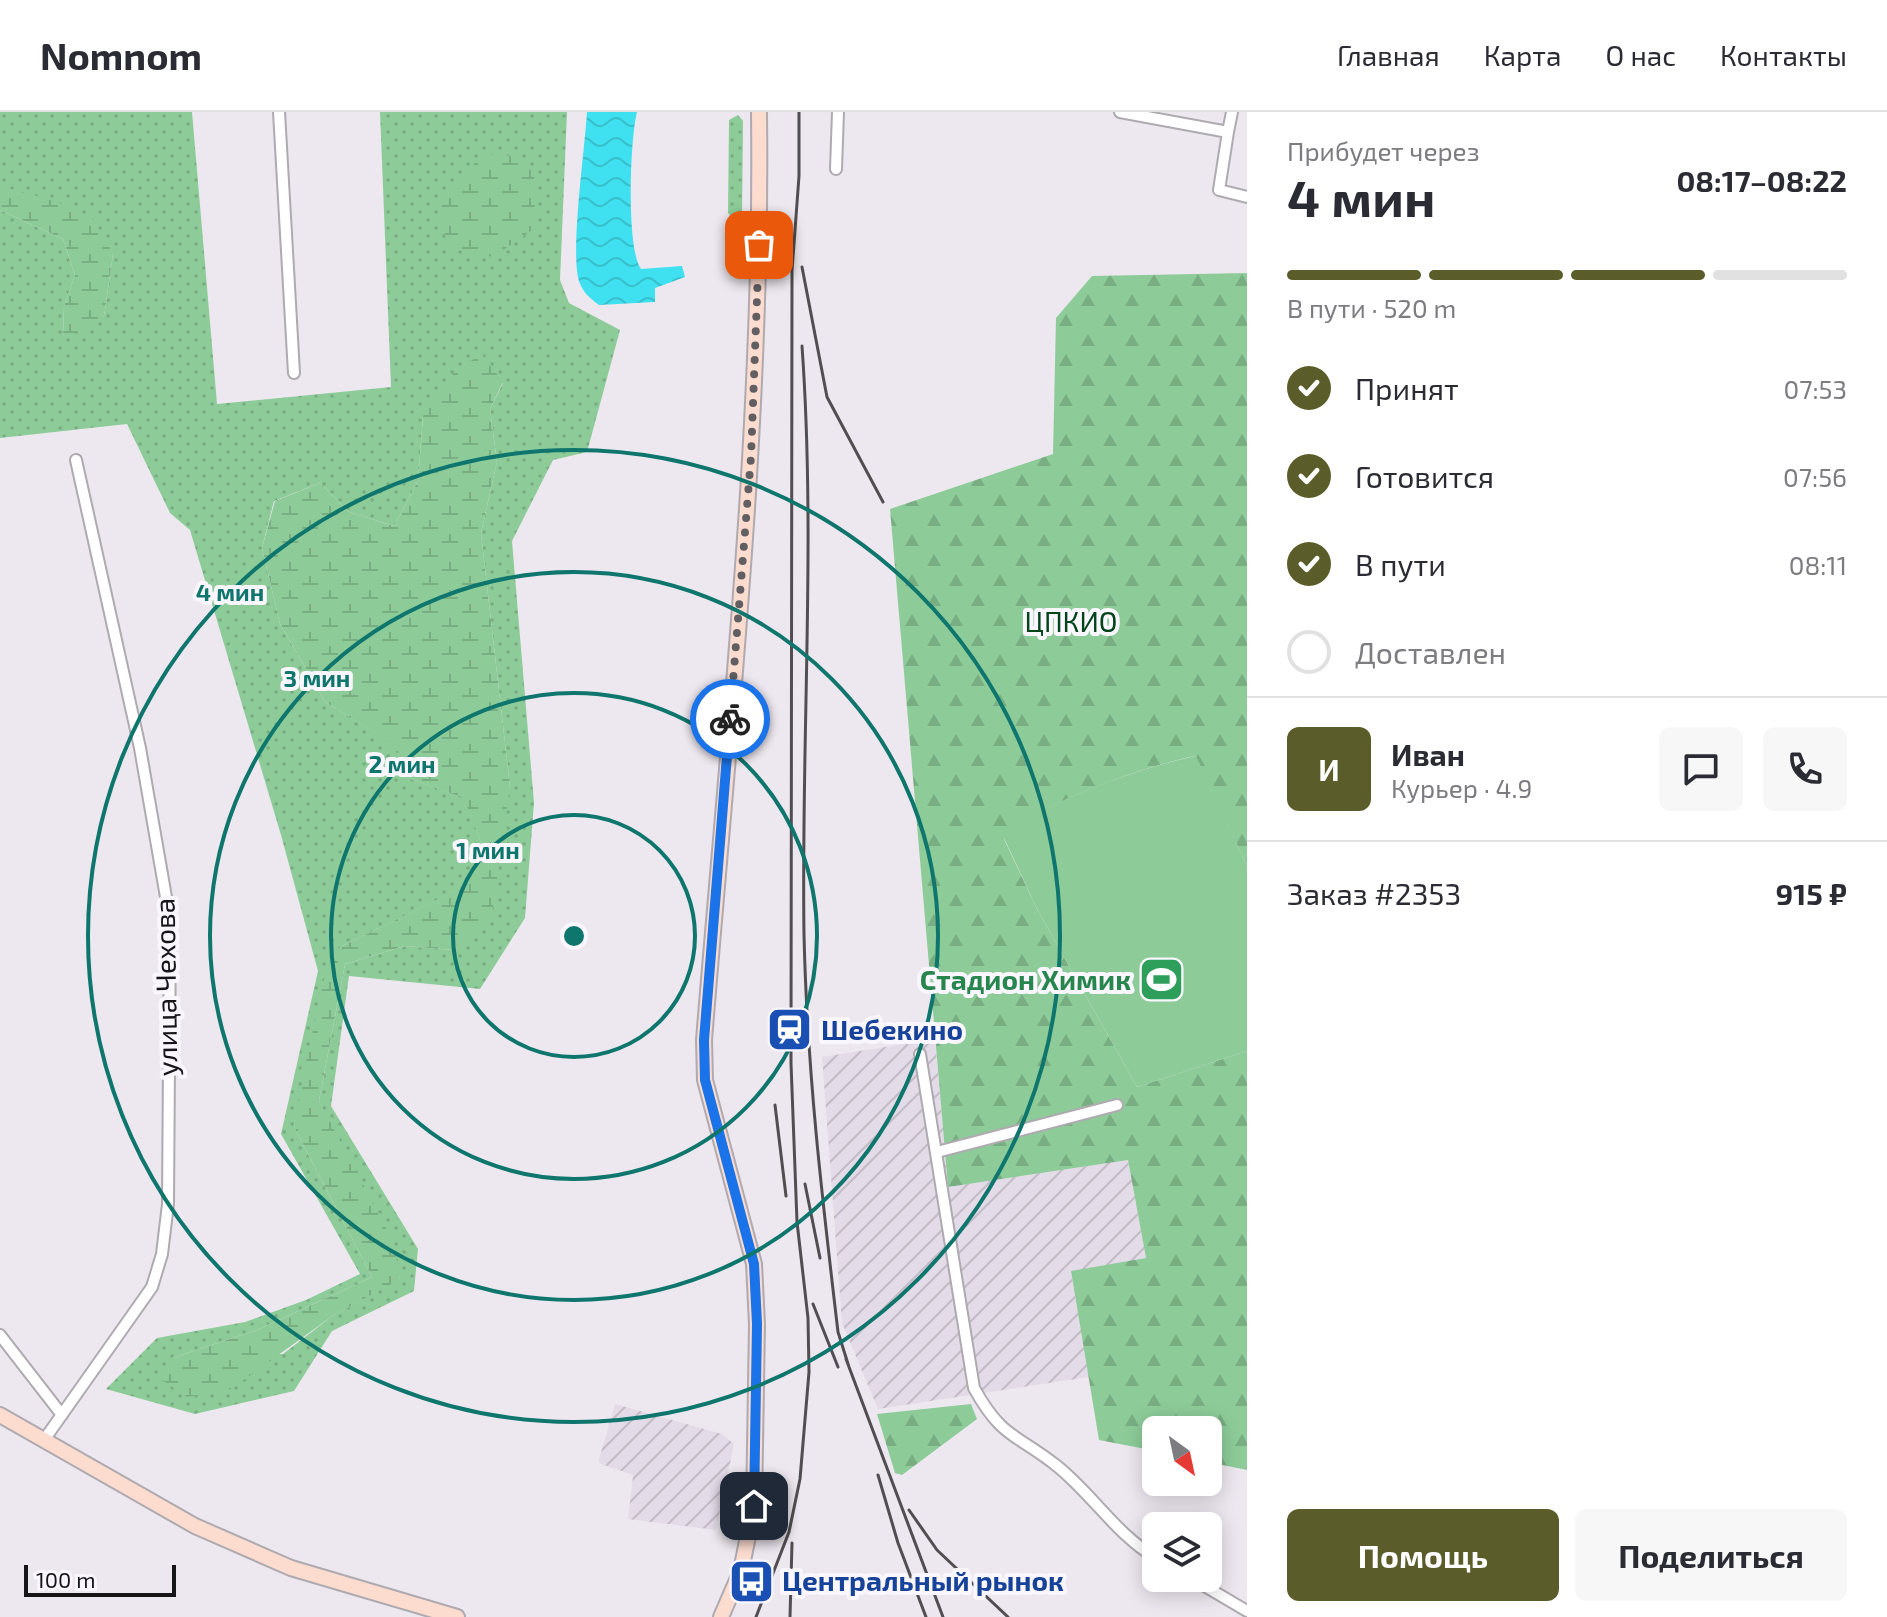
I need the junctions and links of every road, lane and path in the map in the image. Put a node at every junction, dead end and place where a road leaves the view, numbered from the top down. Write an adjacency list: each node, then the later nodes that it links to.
1 (279, 112): 9 (street)
2 (838, 112): 7 (street)
3 (1120, 112): 6 (street)
4 (1232, 112): 6 (street)
5 (758, 113): 22 (street)
6 (1228, 132): 8 (street)
7 (836, 169)
8 (1247, 197)
9 (294, 373)
10 (76, 460): 16 (street, улица Чехова)
11 (920, 1054): 13 (street)
12 (1117, 1105): 13 (street)
13 (937, 1152): 18 (street)
14 (0, 1335): 16 (street)
15 (0, 1415): 17 (street)
16 (62, 1415): 17 (street, улица Чехова)
17 (44, 1440): 21 (street)
18 (1142, 1548)
19 (1215, 1592): 20 (street)
20 (1247, 1611)
21 (457, 1617)
22 (721, 1617)

